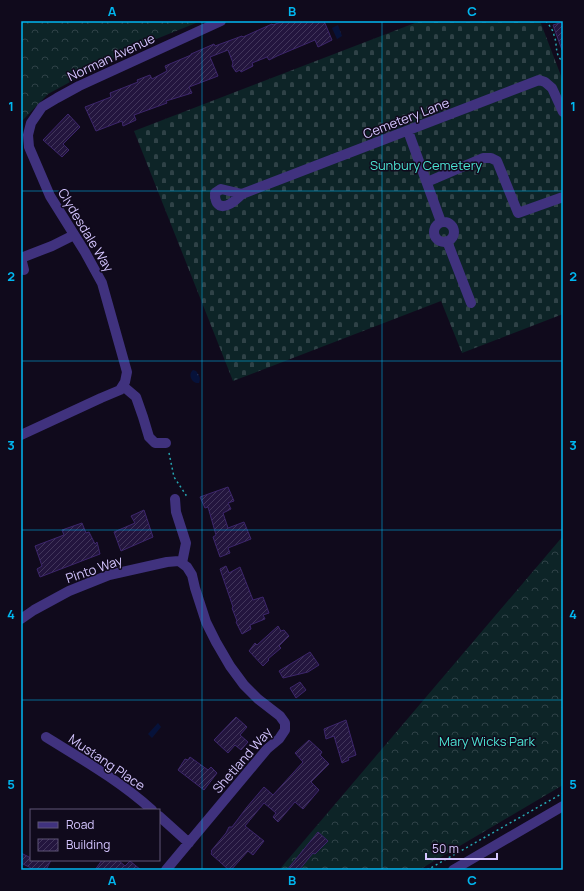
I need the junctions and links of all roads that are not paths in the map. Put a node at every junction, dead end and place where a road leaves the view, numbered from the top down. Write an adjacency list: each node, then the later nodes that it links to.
1 (221, 21): 4 (street, Norman Avenue)
2 (563, 112): 3 (street, Cemetery Lane)
3 (408, 131): 5 (street); 6 (street, Cemetery Lane)
4 (28, 135): 8 (street, Clydesdale Way)
5 (427, 182): 7 (street); 11 (street)
6 (242, 194)
7 (563, 196)
8 (74, 235): 9 (street); 12 (street, Clydesdale Way)
9 (21, 258): 10 (street)
10 (24, 270)
11 (471, 303)
12 (122, 386): 13 (street); 14 (street)
13 (21, 435)
14 (166, 443)
15 (175, 499): 16 (street)
16 (182, 563): 17 (street, Pinto Way); 22 (street, Shetland Way)
17 (21, 619)
18 (46, 737): 20 (street, Mustang Place)
19 (563, 806): 24 (street)
20 (151, 809)
21 (160, 817): 22 (street)
22 (189, 843): 23 (street, Shetland Way)
23 (166, 870)
24 (453, 870)

